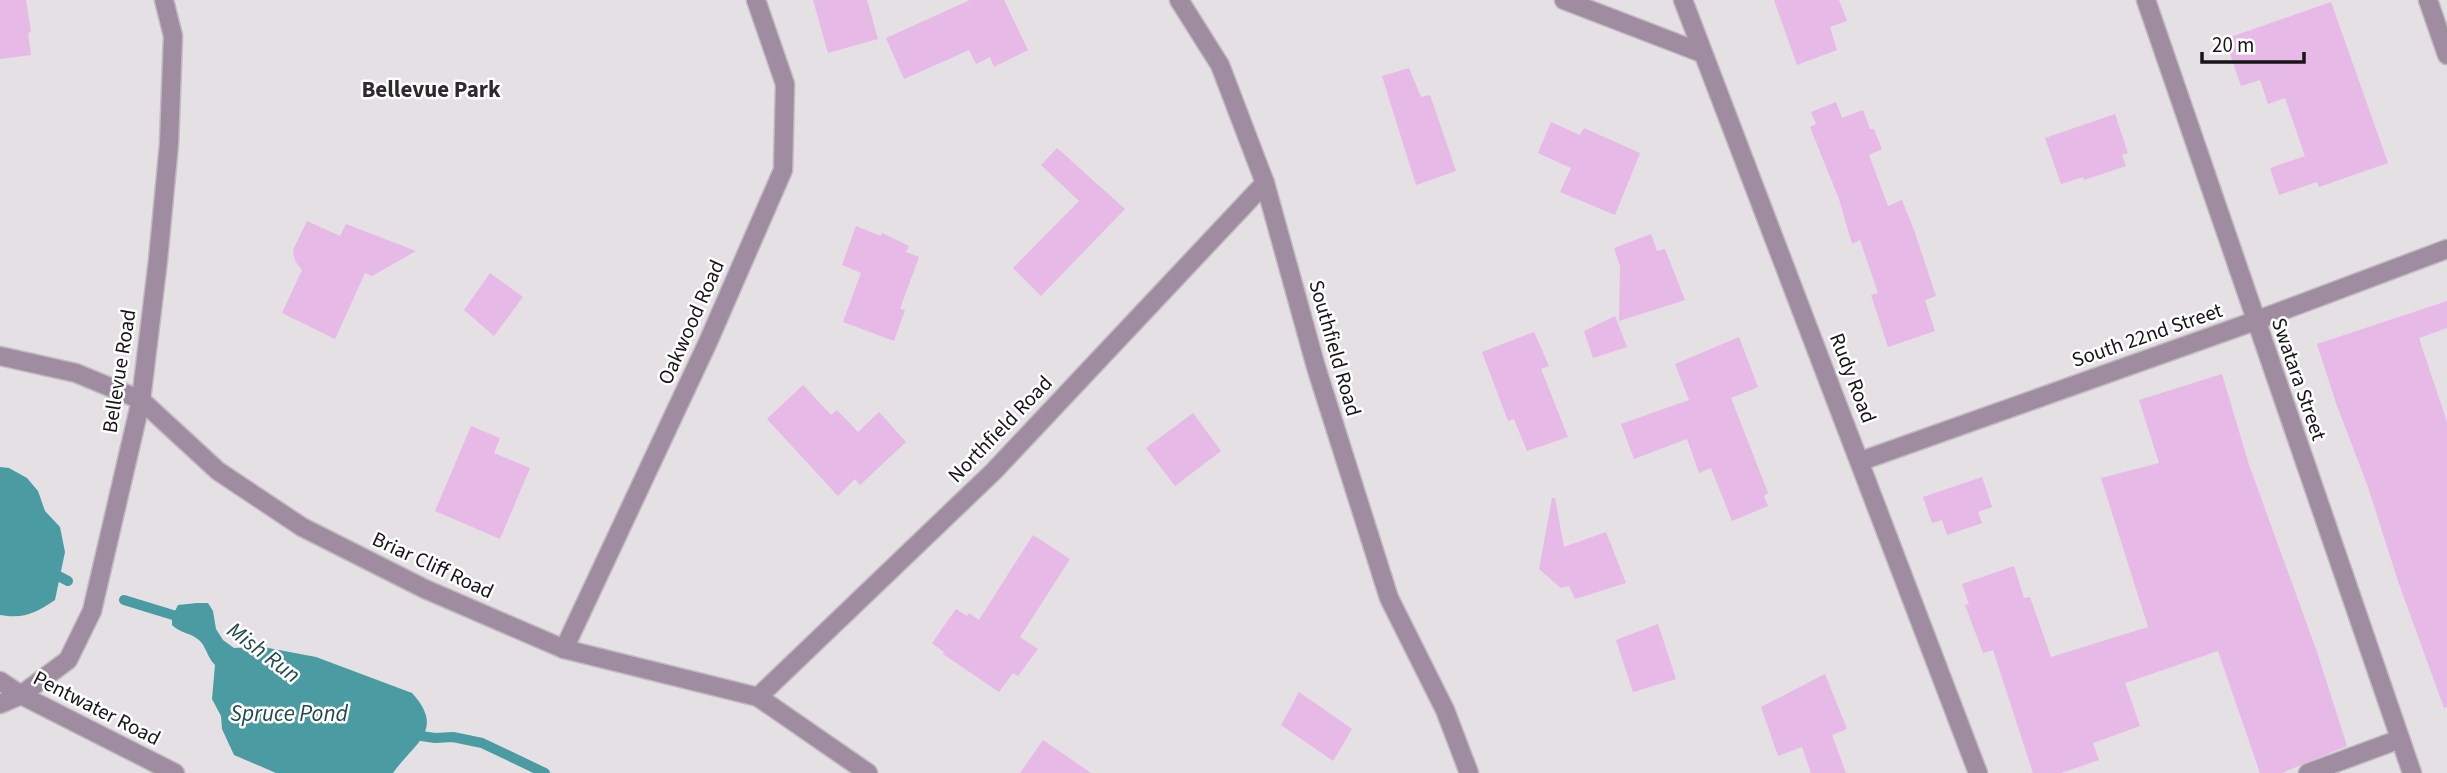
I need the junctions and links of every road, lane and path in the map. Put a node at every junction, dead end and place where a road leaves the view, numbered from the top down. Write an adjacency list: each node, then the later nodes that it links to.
1 (164, 0): 14 (street, Bellevue Road)
2 (756, 0): 16 (street, Oakwood Road)
3 (1179, 0): 10 (street, Southfield Road)
4 (1564, 0): 8 (street)
5 (1682, 0): 8 (street, Rudy Road)
6 (2146, 0): 12 (street, Swatara Street)
7 (2428, 0): 9 (street)
8 (1702, 53): 15 (street, Rudy Road)
9 (2447, 55)
10 (1265, 183): 19 (street, Northfield Road); 24 (street, Southfield Road)
11 (2447, 249): 12 (street, South 22nd Street)
12 (2255, 321): 15 (street, South 22nd Street); 21 (street, Swatara Street)
13 (0, 356): 14 (street, Briar Cliff Road)
14 (141, 400): 16 (street, Briar Cliff Road); 18 (street, Bellevue Road)
15 (1861, 461): 25 (street, Rudy Road)
16 (564, 649): 19 (street, Briar Cliff Road)
17 (0, 681): 18 (street, Pentwater Road)
18 (21, 695): 20 (street, Bellevue Road); 22 (street, Pentwater Road)
19 (758, 697): 23 (street, Briar Cliff Road)
20 (0, 704)
21 (2400, 739): 26 (street); 27 (street, Swatara Street)
22 (175, 773)
23 (868, 773)
24 (1469, 773)
25 (1978, 773)
26 (2308, 773)
27 (2412, 773)

